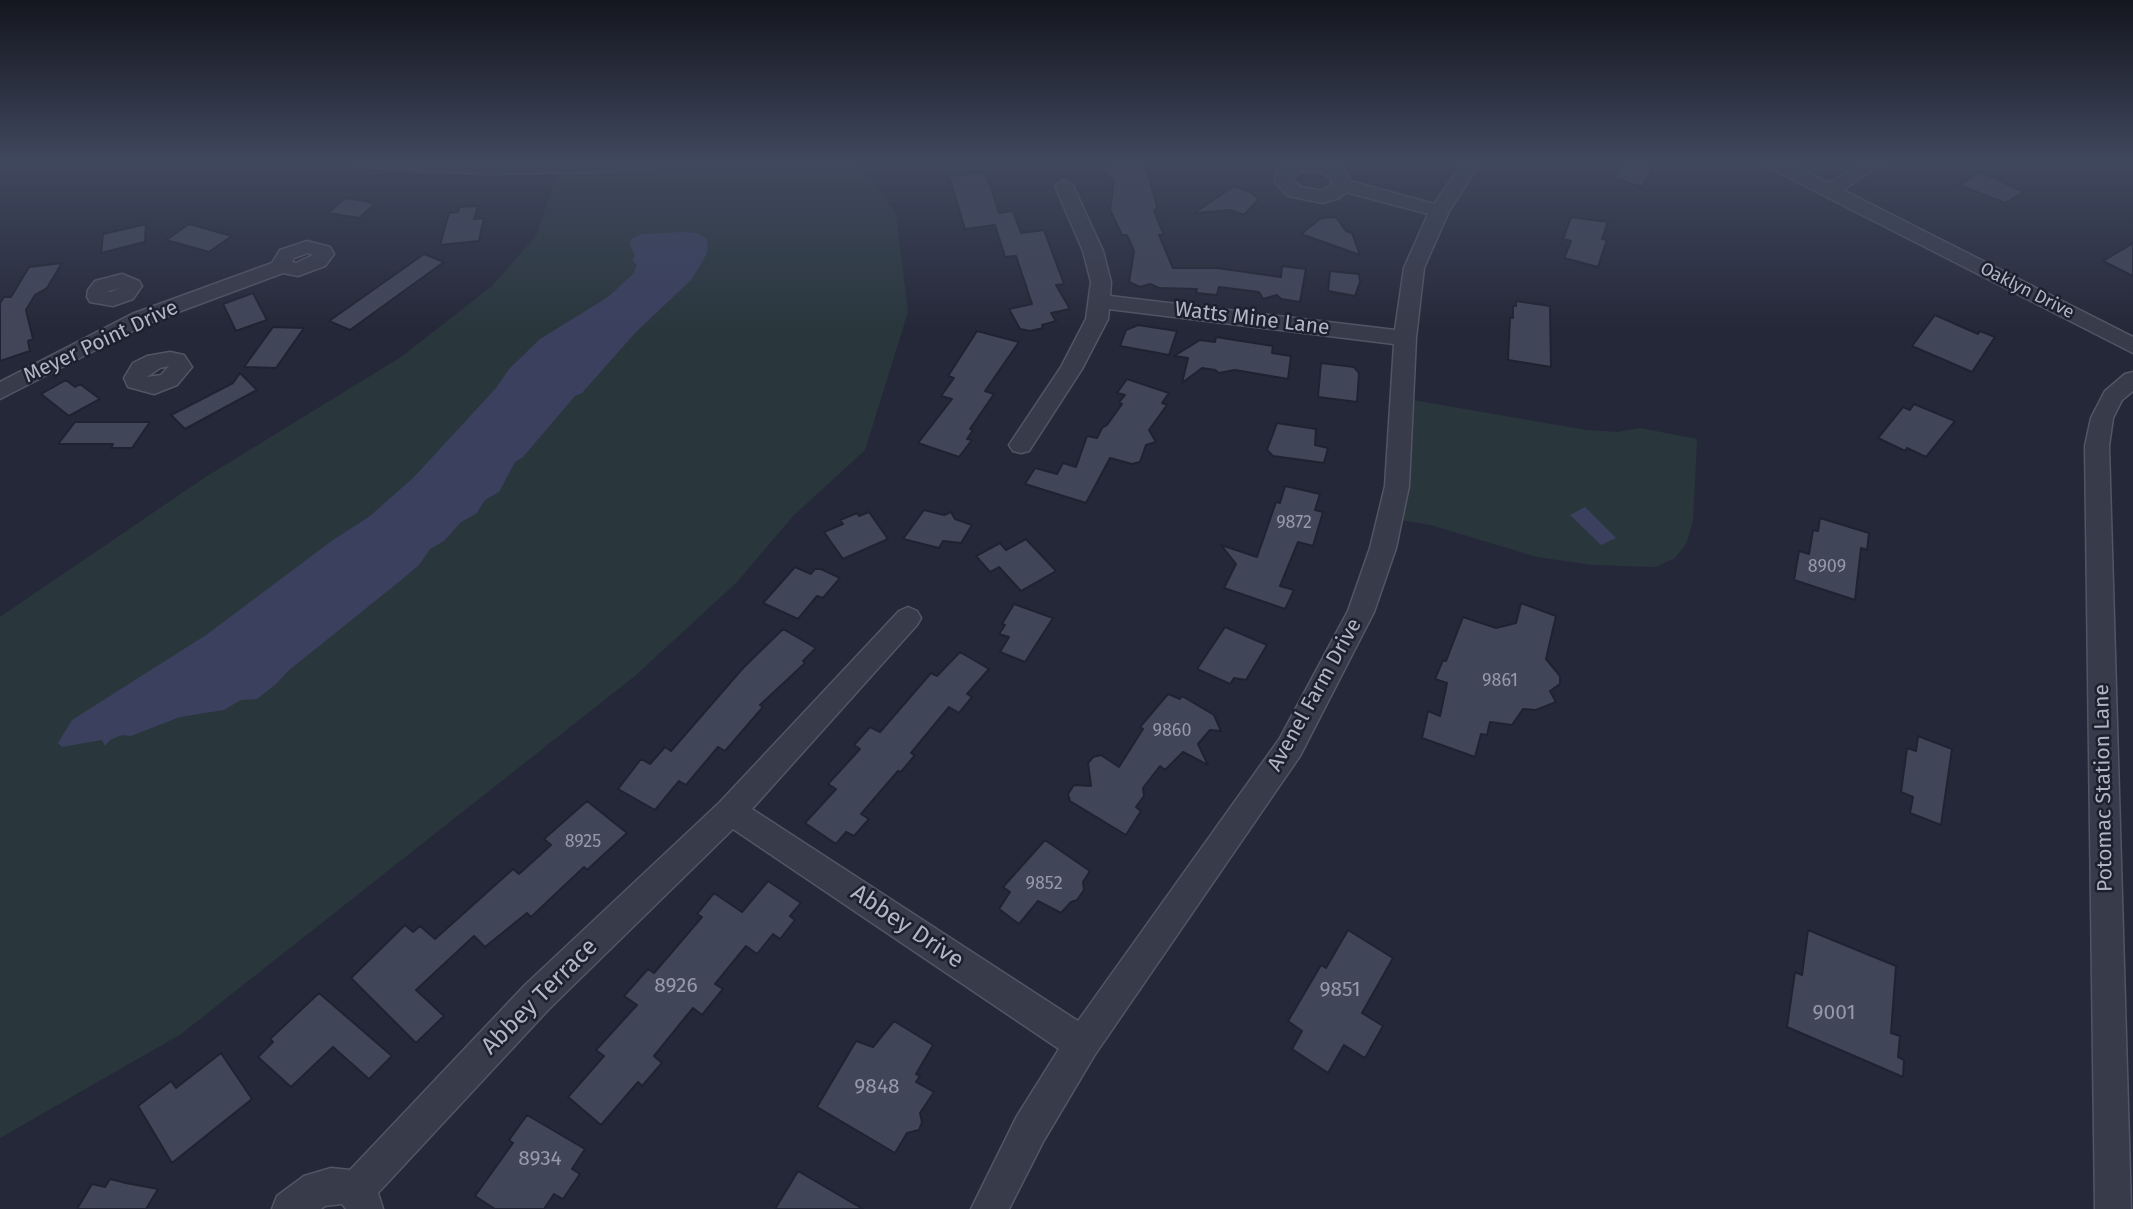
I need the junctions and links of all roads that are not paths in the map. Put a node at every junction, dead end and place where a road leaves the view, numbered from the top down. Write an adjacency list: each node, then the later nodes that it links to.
1 (1078, 217): 6 (street)
2 (1436, 217): 8 (street, Avenel Farm Drive)
3 (1884, 217): 9 (street, Oaklyn Drive)
4 (282, 266): 7 (street, Meyer Point Drive)
5 (120, 297): 7 (street)
6 (1100, 302): 8 (street, Watts Mine Lane); 13 (street)
7 (139, 318): 10 (street); 12 (street, Meyer Point Drive)
8 (1405, 338): 16 (street, Avenel Farm Drive)
9 (2133, 346)
10 (155, 361)
11 (2133, 379): 20 (street, Potomac Station Lane)
12 (0, 391)
13 (1021, 445)
14 (908, 618): 15 (street, Abbey Terrace)
15 (731, 811): 16 (street, Abbey Drive); 17 (street, Abbey Terrace)
16 (1082, 1044): 19 (street, Avenel Farm Drive)
17 (360, 1200): 18 (street, Abbey Terrace)
18 (290, 1209)
19 (989, 1209)
20 (2113, 1209)

